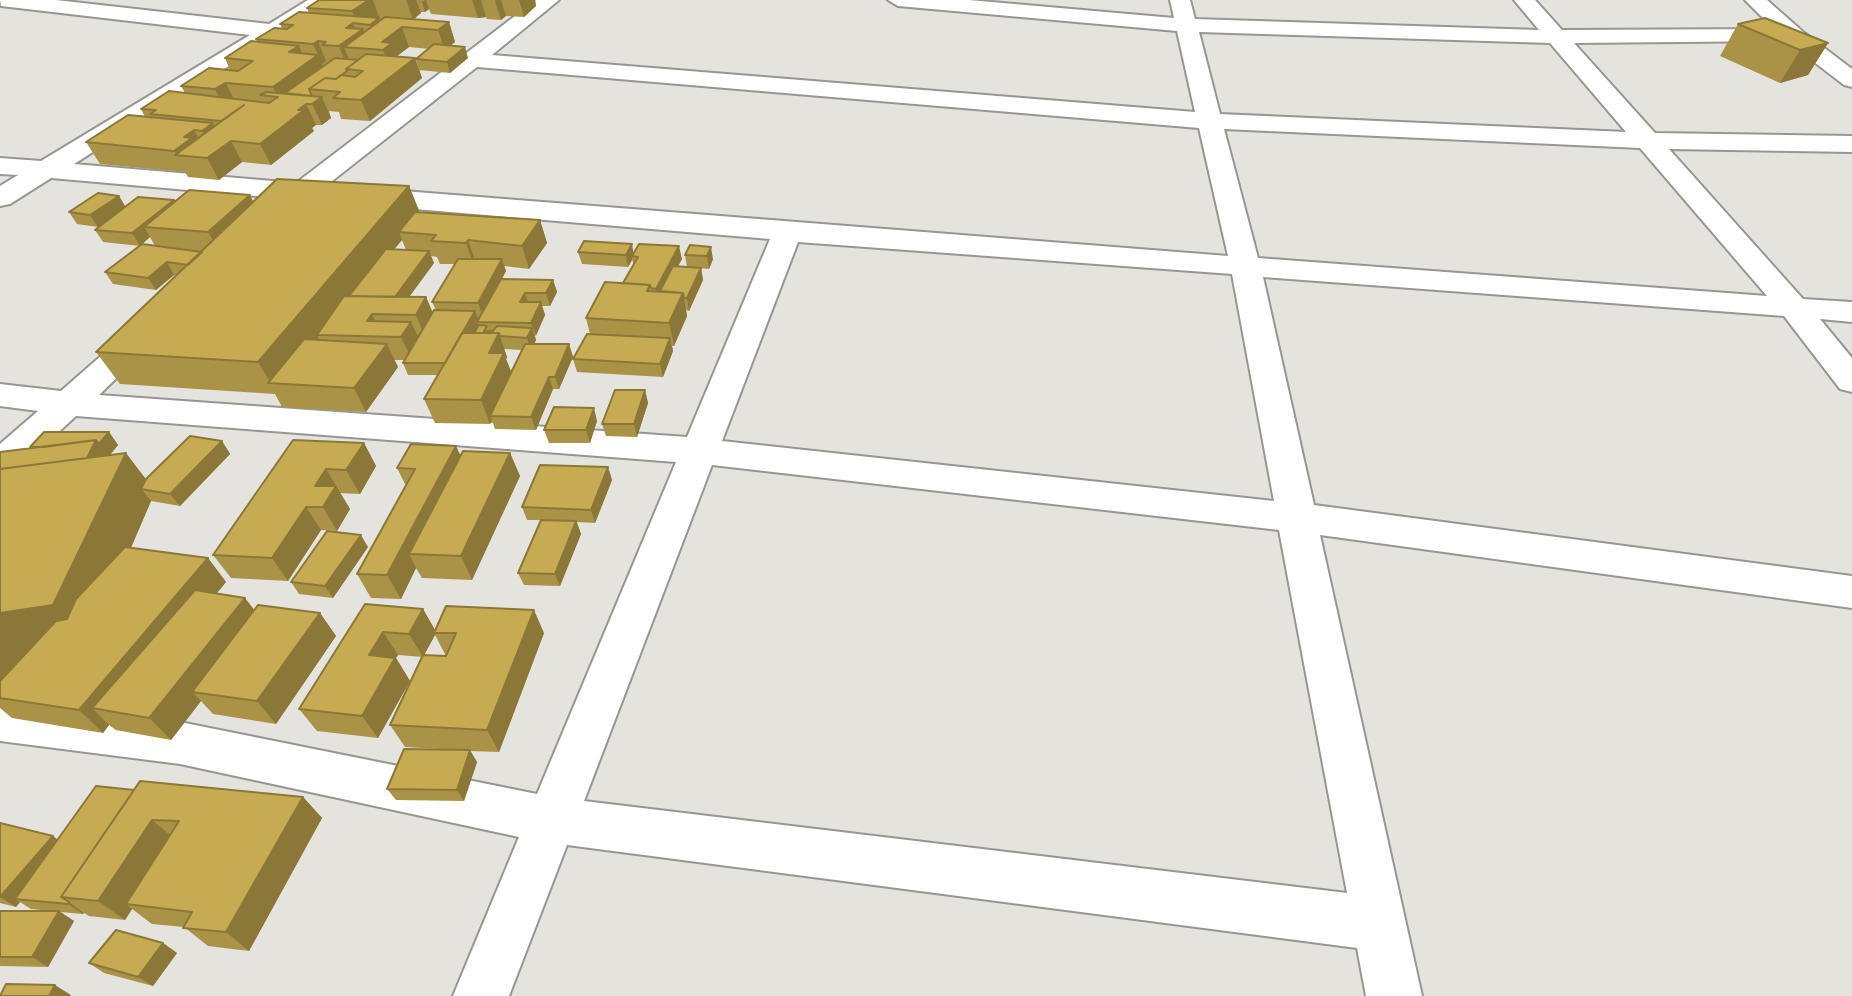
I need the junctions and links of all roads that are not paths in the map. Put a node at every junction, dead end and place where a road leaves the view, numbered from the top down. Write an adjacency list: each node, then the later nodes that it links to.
1 (1, 0): 8 (street)
2 (323, 0): 8 (street)
3 (549, 0): 11 (street)
4 (898, 0): 7 (street)
5 (1524, 0): 10 (street)
6 (1755, 0): 9 (street)
7 (1182, 13): 10 (street); 13 (street)
8 (272, 31): 17 (street)
9 (1794, 36): 10 (street); 12 (street)
10 (1558, 37): 14 (street)
11 (472, 60): 13 (street); 18 (street)
12 (1852, 80)
13 (1208, 121): 14 (street); 22 (street)
14 (1648, 141): 15 (street); 23 (street)
15 (1852, 144)
16 (0, 166): 17 (street)
17 (43, 171): 18 (street); 19 (street)
18 (299, 193): 20 (street); 21 (street)
19 (0, 198)
20 (269, 220)
21 (787, 232): 22 (street); 29 (street)
22 (1246, 269): 23 (street); 31 (street)
23 (1795, 309): 25 (street); 26 (street)
24 (170, 312): 28 (street)
25 (1852, 312)
26 (1852, 381)
27 (0, 395): 28 (street)
28 (71, 404): 29 (street); 30 (street)
29 (699, 452): 31 (street); 34 (street)
30 (0, 466)
31 (1300, 518): 32 (street); 35 (street)
32 (1852, 592)
33 (0, 721): 34 (street)
34 (551, 820): 35 (street); 36 (street)
35 (1380, 924): 37 (street)
36 (481, 996)
37 (1394, 996)

